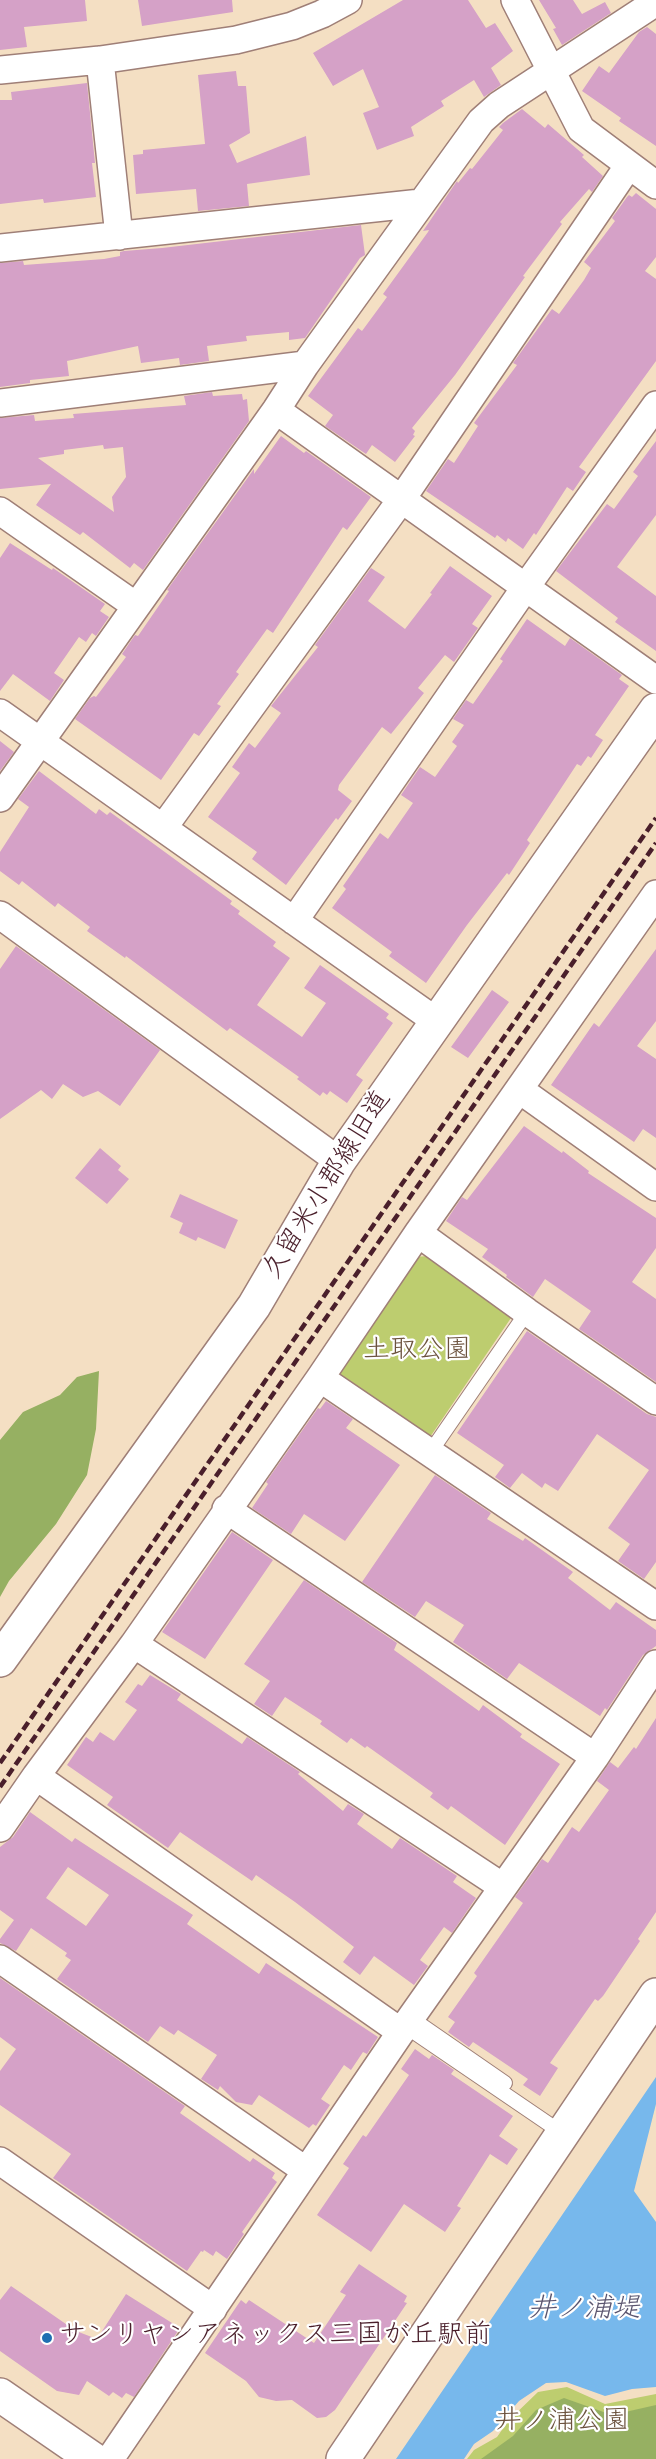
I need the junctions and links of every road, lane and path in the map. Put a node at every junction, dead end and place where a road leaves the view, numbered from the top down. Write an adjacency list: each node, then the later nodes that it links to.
1 (348, 0): 3 (street)
2 (515, 0): 7 (street)
3 (313, 7): 5 (street)
4 (651, 11): 7 (street)
5 (100, 60): 6 (street); 11 (street)
6 (0, 70)
7 (550, 72): 8 (street); 10 (street)
8 (629, 165): 9 (street); 17 (street)
9 (656, 184)
10 (421, 203): 11 (street); 13 (street)
11 (119, 236): 12 (street)
12 (0, 248)
13 (305, 365): 14 (street); 16 (street)
14 (0, 403)
15 (656, 405): 19 (street)
16 (276, 410): 17 (street); 20 (street)
17 (401, 500): 19 (street); 26 (street)
18 (0, 511): 20 (street)
19 (525, 588): 21 (street); 29 (street)
20 (136, 606): 24 (street)
21 (656, 680)
22 (656, 710): 30 (street, 久留米小郡線旧道)
23 (0, 713): 24 (street)
24 (39, 741): 25 (street); 26 (street)
25 (0, 798)
26 (163, 828): 29 (street)
27 (656, 894): 31 (street)
28 (0, 915): 32 (street)
29 (294, 921): 30 (street)
30 (436, 1021): 32 (street, 久留米小郡線旧道)
31 (520, 1090): 33 (street); 34 (street)
32 (339, 1161): 42 (street, 久留米小郡線旧道)
33 (654, 1182)
34 (418, 1233): 35 (street); 36 (street)
35 (527, 1312): 37 (street); 38 (lane)
36 (320, 1378): 38 (street); 39 (street)
37 (656, 1401)
38 (429, 1454): 40 (street)
39 (226, 1509): 41 (street); 44 (street)
40 (656, 1606)
41 (134, 1644): 45 (street); 47 (street)
42 (0, 1660)
43 (656, 1664): 44 (street)
44 (595, 1757): 47 (street)
45 (38, 1773): 46 (street); 50 (street)
46 (0, 1828)
47 (502, 1887): 50 (street)
48 (0, 1959): 53 (street)
49 (655, 1999): 51 (street)
50 (406, 2025): 51 (lane); 53 (street)
51 (565, 2129): 58 (street)
52 (0, 2161): 54 (street)
53 (305, 2170): 54 (street)
54 (213, 2308): 57 (street)
55 (0, 2395): 56 (street)
56 (93, 2459)
57 (110, 2459)
58 (343, 2459)

